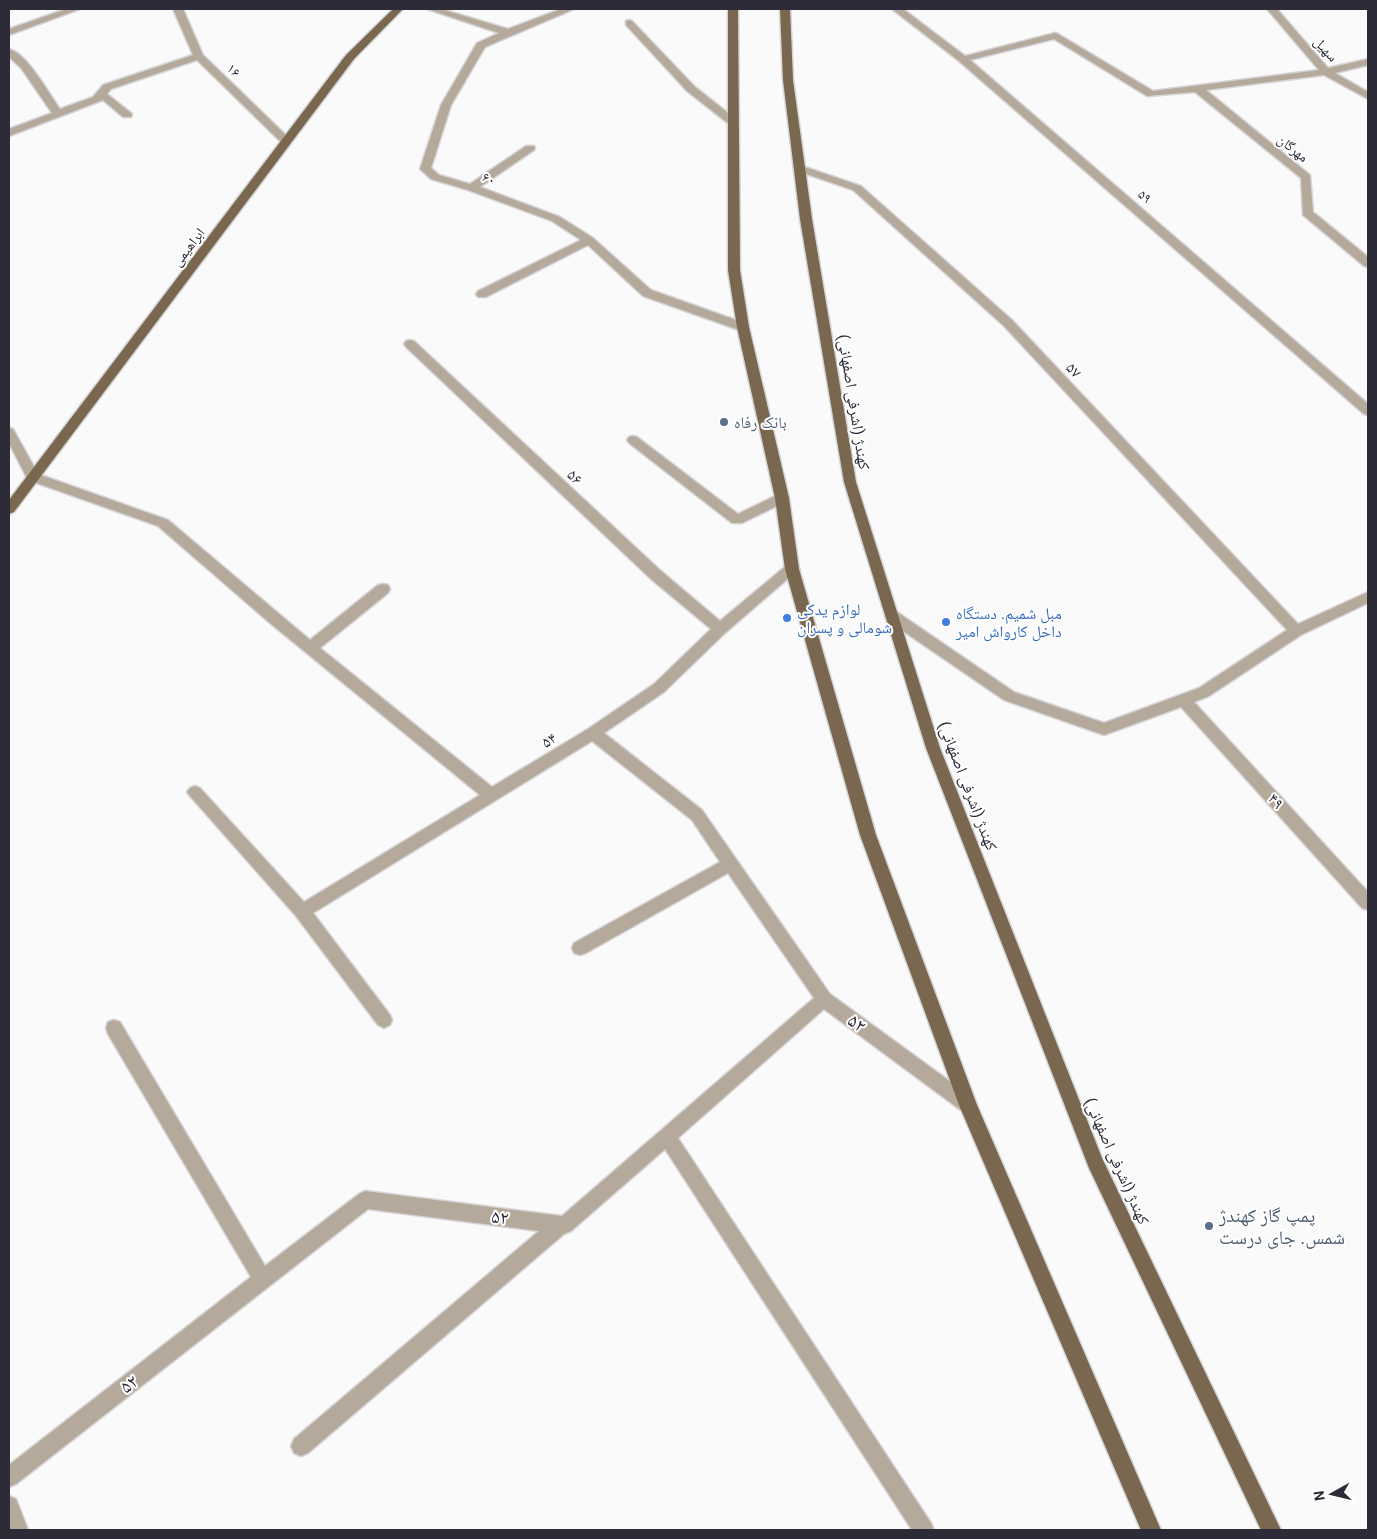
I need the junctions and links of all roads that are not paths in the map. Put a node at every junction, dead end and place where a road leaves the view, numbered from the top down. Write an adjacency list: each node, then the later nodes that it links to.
1 (75, 9): 11 (street)
2 (178, 9): 14 (street, ۱۶)
3 (398, 9): 25 (main road, ابراهیمی)
4 (432, 9): 12 (street)
5 (569, 9): 12 (street, ۶۰)
6 (733, 9): 23 (main road)
7 (785, 9): 27 (main road, کهندژ (اشرفی اصفهانی))
8 (897, 9): 15 (street, ۵۹)
9 (1272, 9): 17 (street, سهیل)
10 (628, 23): 23 (street)
11 (9, 32)
12 (509, 33): 28 (street, ۶۰)
13 (9, 52): 21 (street)
14 (199, 56): 20 (street); 25 (street, ۱۶)
15 (963, 59): 18 (street); 34 (street, ۵۹)
16 (1368, 62): 17 (street)
17 (1326, 72): 18 (street); 19 (street, سهیل)
18 (1197, 88): 30 (street, مهرگان)
19 (1368, 96)
20 (98, 97): 21 (street); 22 (street)
21 (58, 114): 24 (street)
22 (127, 116)
23 (734, 122): 32 (main road)
24 (9, 133)
25 (286, 141): 37 (main road, ابراهیمی)
26 (530, 148): 28 (street)
27 (799, 168): 43 (main road, کهندژ (اشرفی اصفهانی)); 45 (street, ۵۷)
28 (472, 188): 29 (street, ۶۰)
29 (589, 240): 31 (street); 32 (street, ۶۰)
30 (1368, 263)
31 (482, 294)
32 (743, 327): 38 (main road)
33 (410, 344): 44 (street, ۵۶)
34 (1368, 411)
35 (9, 432): 37 (street)
36 (633, 440): 38 (street)
37 (33, 477): 39 (main road, ابراهیمی); 46 (street)
38 (782, 498): 40 (main road)
39 (9, 509)
40 (792, 569): 44 (street, ۵۴); 58 (main road)
41 (383, 589): 46 (street)
42 (1368, 597): 45 (street)
43 (892, 616): 47 (street); 68 (main road, کهندژ (اشرفی اصفهانی))
44 (720, 629): 48 (street, ۵۴)
45 (1296, 631): 47 (street)
46 (310, 648): 50 (street)
47 (1183, 699): 52 (street, ۴۹)
48 (593, 733): 50 (street, ۵۴); 51 (street, ۵۲)
49 (195, 792): 53 (street)
50 (491, 795): 53 (street, ۵۴)
51 (730, 864): 54 (street); 55 (street, ۵۲)
52 (1368, 903)
53 (302, 911): 56 (street)
54 (580, 948)
55 (824, 999): 58 (street, ۵۲); 59 (street)
56 (384, 1020)
57 (114, 1028): 61 (street)
58 (968, 1105): 67 (main road)
59 (667, 1136): 60 (street); 66 (street)
60 (560, 1225): 61 (street, ۵۲); 62 (street)
61 (263, 1280): 63 (street, ۵۲)
62 (301, 1446)
63 (9, 1477)
64 (9, 1506): 65 (street)
65 (18, 1530)
66 (924, 1530)
67 (1151, 1530)
68 (1271, 1530)

